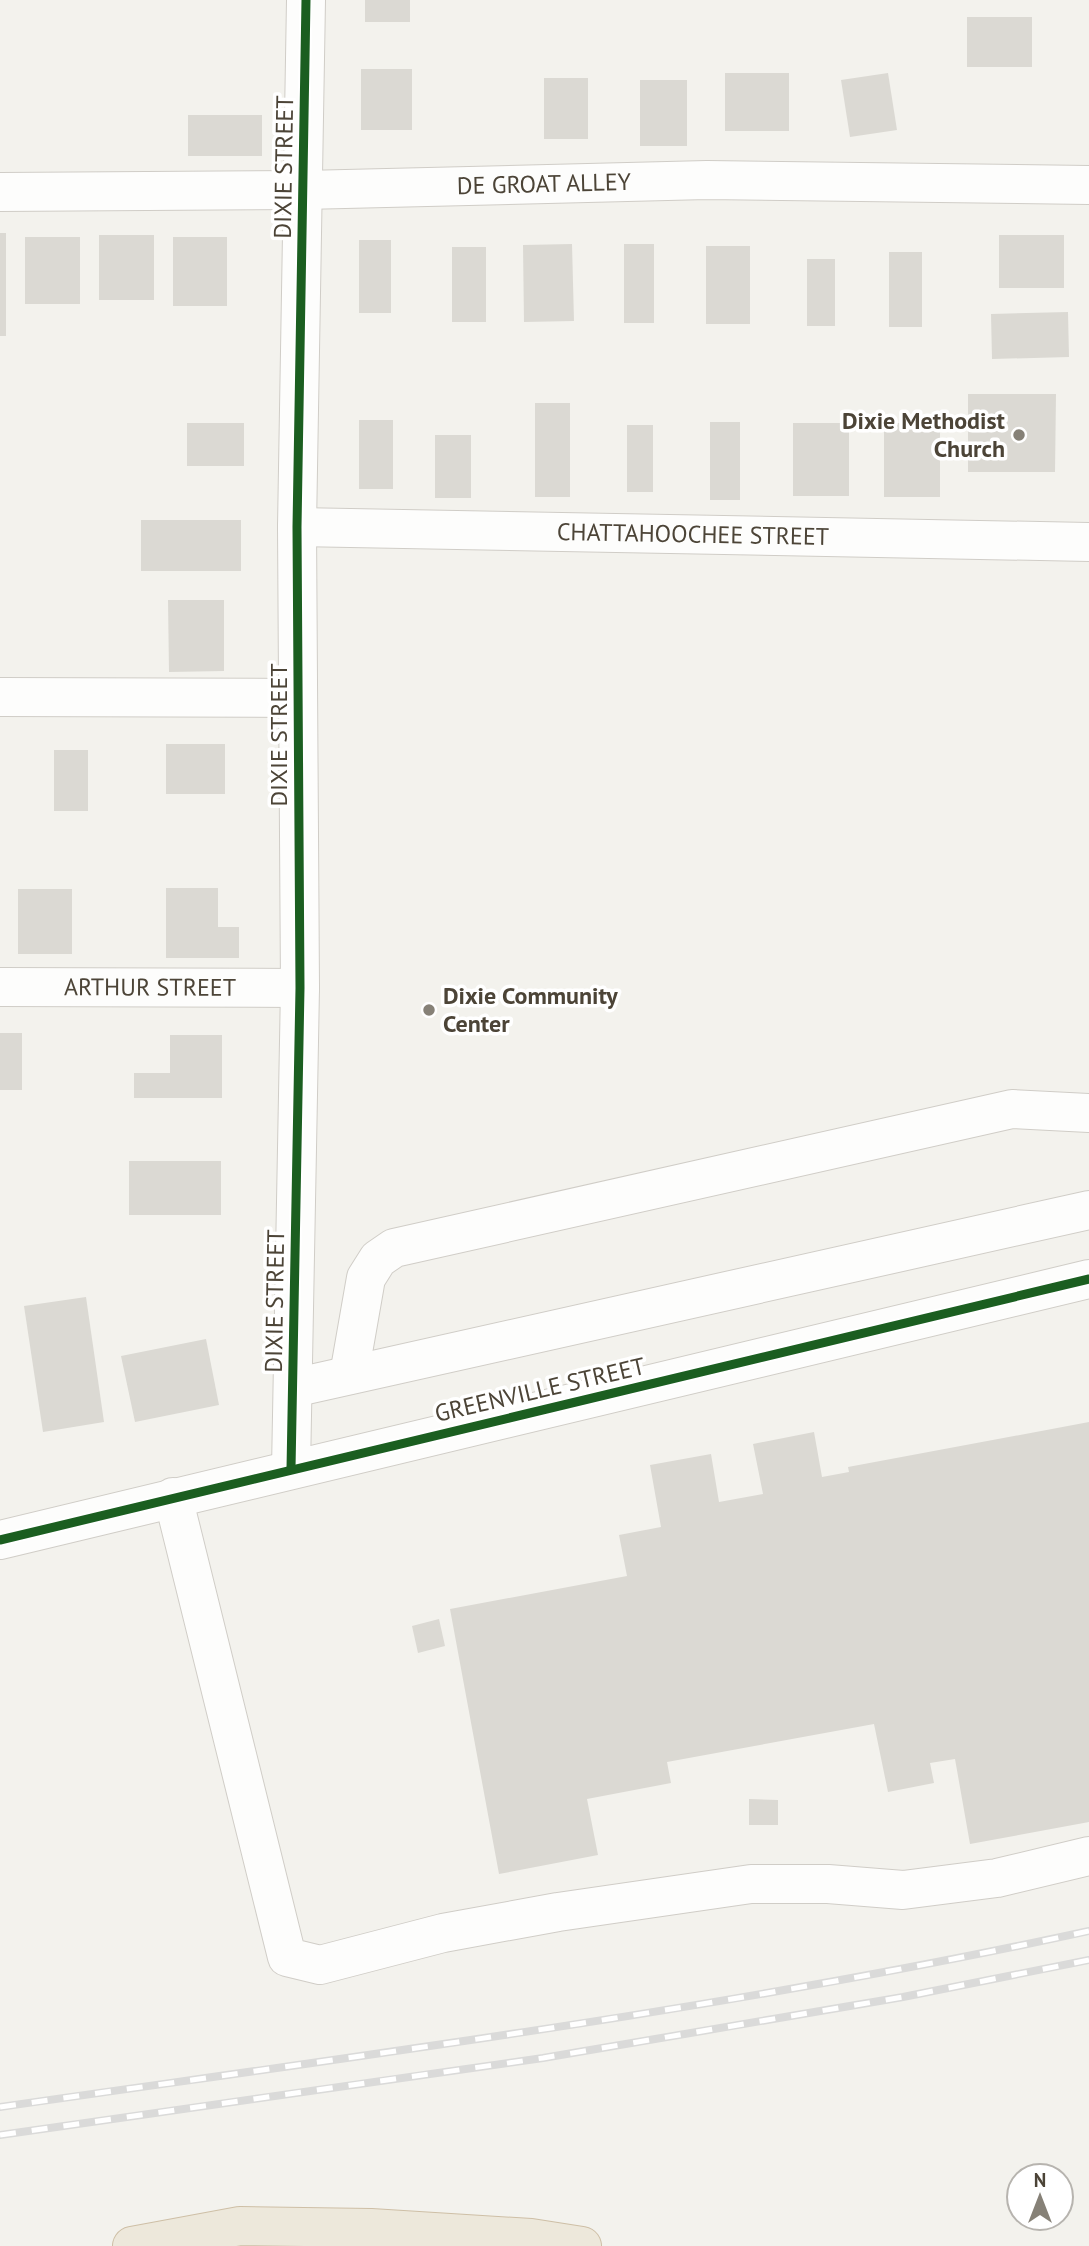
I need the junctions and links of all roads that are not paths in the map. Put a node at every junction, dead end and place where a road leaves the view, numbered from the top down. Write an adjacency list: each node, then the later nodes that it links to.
1 (306, 0): 3 (street, DIXIE STREET)
2 (1089, 186): 3 (street, DE GROAT ALLEY)
3 (304, 190): 4 (street, DE GROAT ALLEY); 5 (street, DIXIE STREET)
4 (0, 191)
5 (297, 527): 6 (street, CHATTAHOOCHEE STREET); 8 (street, DIXIE STREET)
6 (1089, 542)
7 (0, 697): 8 (street)
8 (298, 698): 10 (street, DIXIE STREET)
9 (0, 987): 10 (street, ARTHUR STREET)
10 (300, 989): 15 (street, DIXIE STREET)
11 (1089, 1113): 14 (street)
12 (1089, 1210): 14 (street)
13 (1089, 1279): 16 (street, GREENVILLE STREET)
14 (349, 1376): 15 (street)
15 (292, 1388): 16 (street, DIXIE STREET)
16 (291, 1469): 17 (street, GREENVILLE STREET)
17 (173, 1497): 18 (street, GREENVILLE STREET); 19 (street)
18 (0, 1540)
19 (1089, 1856)
20 (132, 2246): 21 (highway)
21 (582, 2246)

